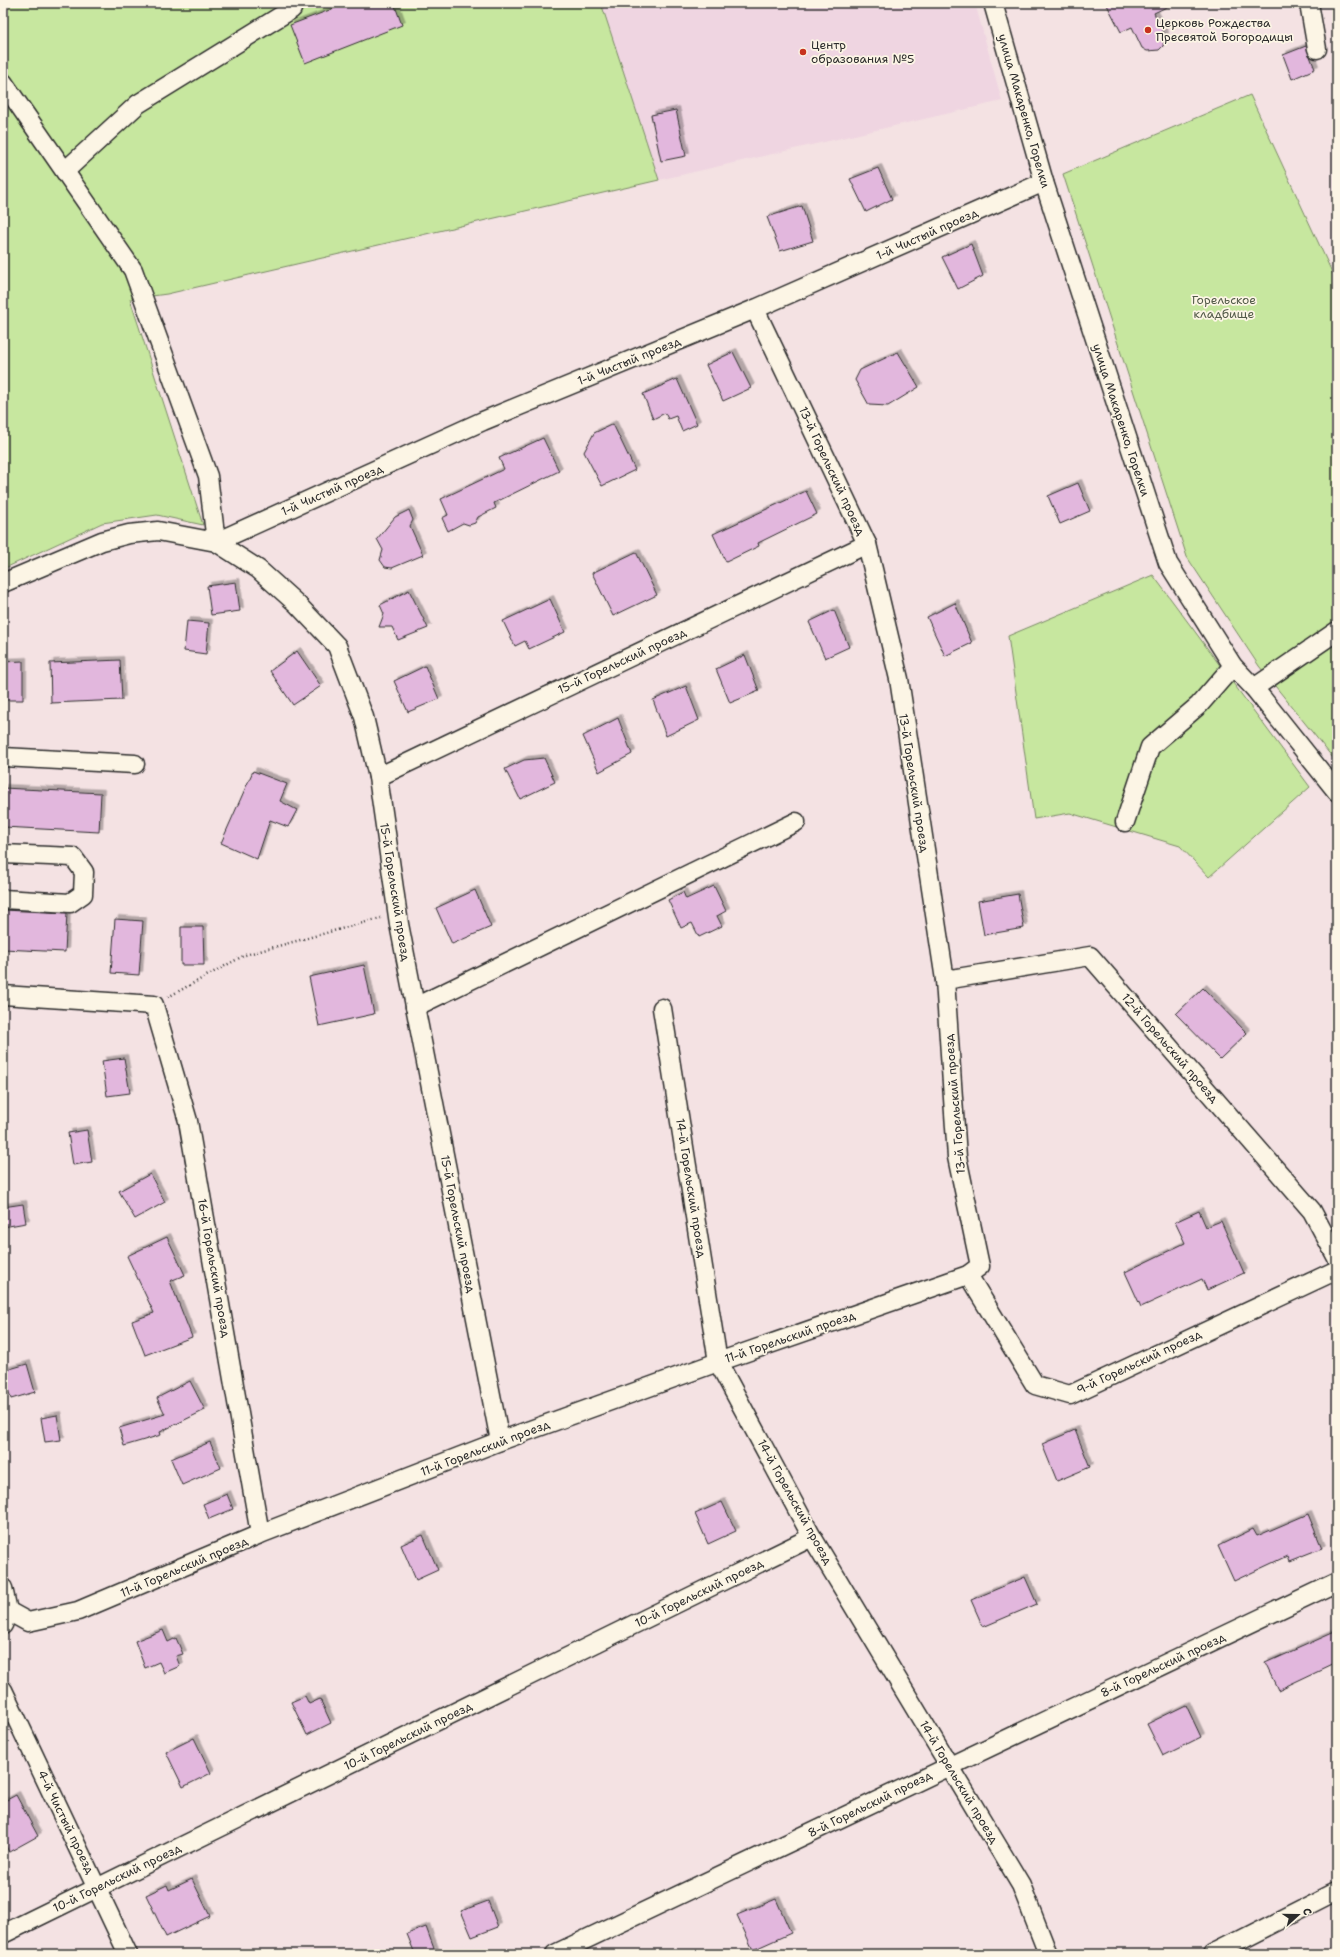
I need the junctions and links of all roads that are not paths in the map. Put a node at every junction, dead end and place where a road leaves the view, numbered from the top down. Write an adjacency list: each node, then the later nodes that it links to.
1 (993, 3): 7 (street, улица Макаренко, Горелки)
2 (1309, 3): 4 (street)
3 (292, 9): 6 (street)
4 (1318, 49)
5 (3, 82): 6 (street)
6 (65, 172): 9 (street)
7 (1044, 182): 8 (street, 1-й Чистый проезд); 13 (street, улица Макаренко, Горелки)
8 (755, 309): 9 (street, 1-й Чистый проезд); 10 (street, 13-й Горельский проезд)
9 (216, 542): 11 (street, 15-й Горельский проезд); 17 (street, 15-й Горельский проезд)
10 (867, 544): 17 (street, 15-й Горельский проезд); 23 (street, 13-й Горельский проезд)
11 (3, 583)
12 (1337, 631): 14 (street)
13 (1233, 666): 14 (street, улица Макаренко, Горелки); 20 (street)
14 (1254, 688): 18 (street, улица Макаренко, Горелки)
15 (3, 757): 16 (street)
16 (135, 764)
17 (378, 777): 25 (street, 15-й Горельский проезд)
18 (1337, 792)
19 (796, 822): 25 (street)
20 (1125, 822)
21 (3, 854): 22 (street)
22 (3, 899)
23 (945, 980): 27 (street, 12-й Горельский проезд); 29 (street, 13-й Горельский проезд)
24 (3, 996): 32 (street, 16-й Горельский проезд)
25 (415, 1006): 31 (street, 15-й Горельский проезд)
26 (662, 1008): 30 (street, 14-й Горельский проезд)
27 (1337, 1258)
28 (1337, 1270): 29 (street, 9-й Горельский проезд)
29 (968, 1275): 30 (street, 11-й Горельский проезд)
30 (718, 1362): 31 (street, 11-й Горельский проезд); 33 (street, 14-й Горельский проезд)
31 (500, 1441): 32 (street, 11-й Горельский проезд)
32 (260, 1534): 36 (street, 11-й Горельский проезд)
33 (812, 1538): 38 (street, 14-й Горельский проезд); 39 (street, 10-й Горельский проезд)
34 (1337, 1582): 38 (street, 8-й Горельский проезд)
35 (3, 1588): 36 (street)
36 (5, 1618)
37 (3, 1690): 39 (street, 4-й Чистый проезд)
38 (949, 1766): 43 (street, 8-й Горельский проезд); 44 (street, 14-й Горельский проезд)
39 (97, 1888): 41 (street, 10-й Горельский проезд); 42 (street, 4-й Чистый проезд)
40 (1337, 1891): 45 (street)
41 (3, 1934)
42 (128, 1954)
43 (555, 1954)
44 (1048, 1954)
45 (1213, 1954)

